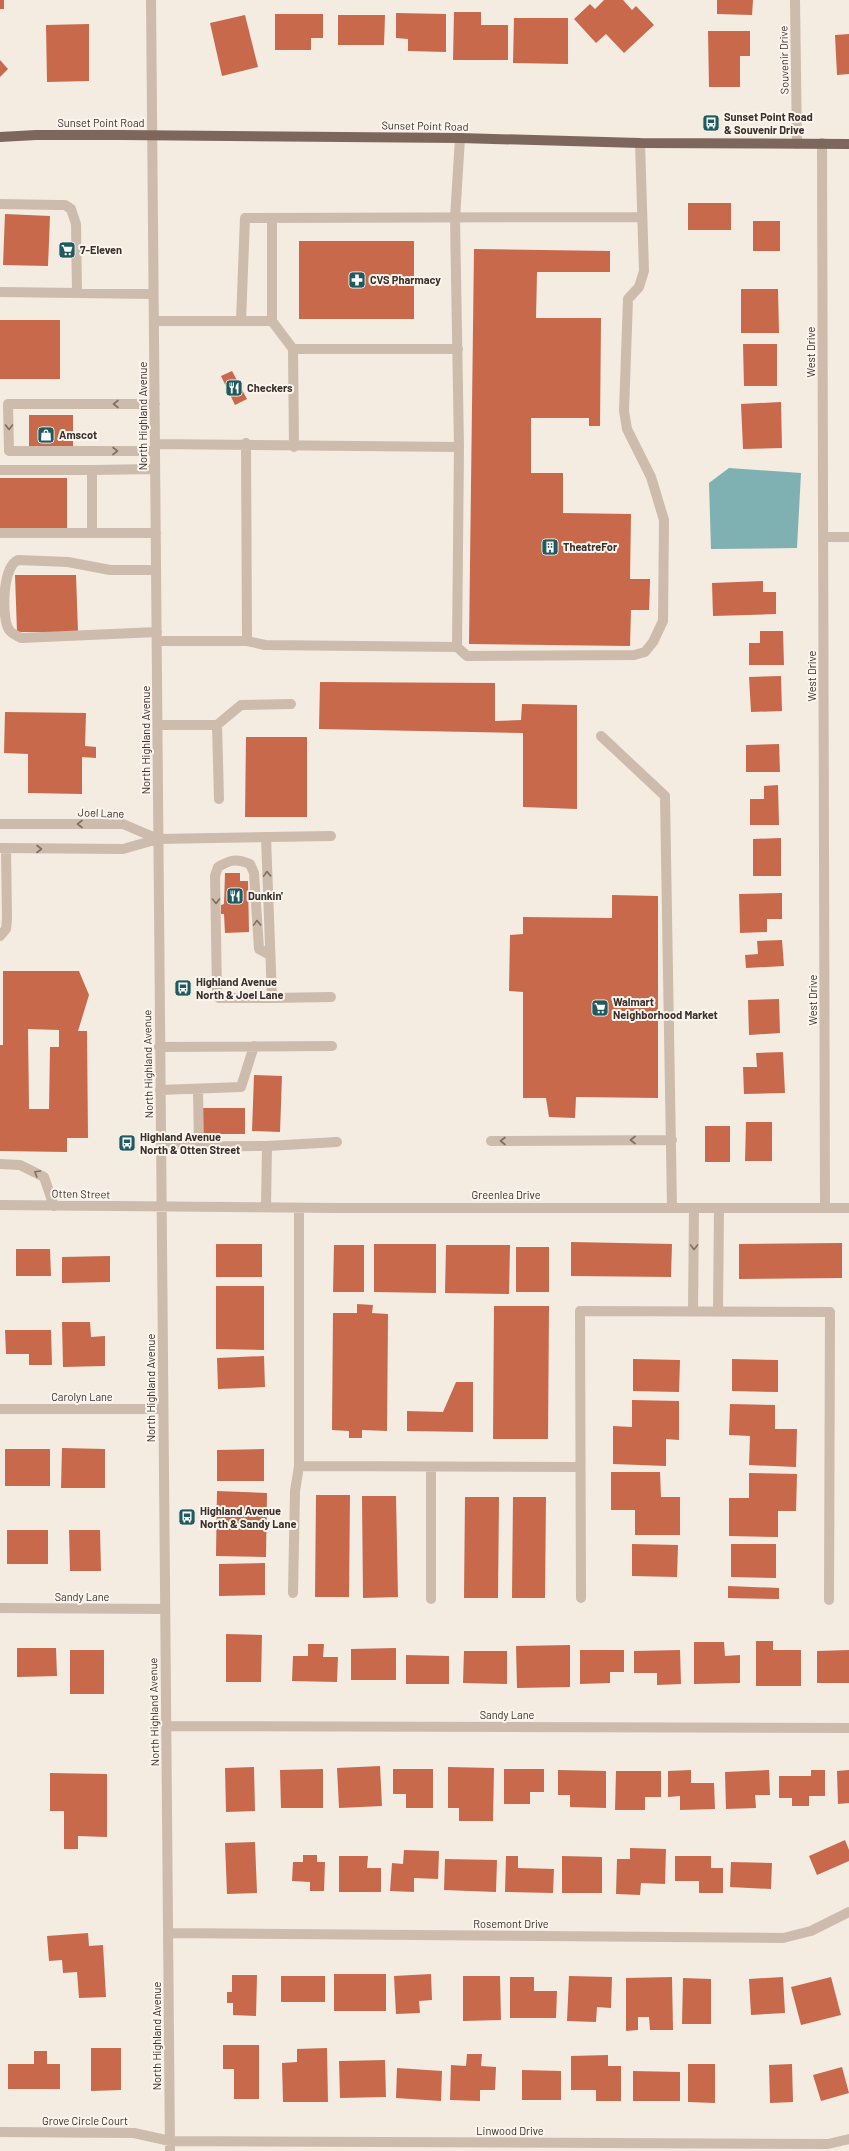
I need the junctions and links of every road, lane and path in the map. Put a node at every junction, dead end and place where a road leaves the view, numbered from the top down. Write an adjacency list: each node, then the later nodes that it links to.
1 (151, 0): 3 (street, North Highland Avenue)
2 (795, 0): 7 (street, Souvenir Drive)
3 (152, 135): 4 (main road, Sunset Point Road); 5 (main road, Sunset Point Road); 16 (street, North Highland Avenue)
4 (0, 137)
5 (460, 138): 6 (main road, Sunset Point Road); 13 (street)
6 (640, 143): 7 (main road, Sunset Point Road); 11 (street)
7 (797, 144): 8 (main road, Sunset Point Road)
8 (822, 144): 9 (main road, Sunset Point Road); 33 (street, West Drive)
9 (849, 144)
10 (0, 204): 15 (street)
11 (642, 217): 13 (street); 38 (street)
12 (272, 218): 13 (street); 18 (street); 19 (street)
13 (455, 218): 21 (street)
14 (0, 292): 15 (street)
15 (77, 293): 16 (street)
16 (154, 294): 17 (street, North Highland Avenue)
17 (154, 321): 18 (street); 22 (street, North Highland Avenue)
18 (241, 321): 19 (street)
19 (272, 322): 20 (street)
20 (293, 349): 21 (street); 24 (street)
21 (458, 349): 26 (street)
22 (155, 404): 25 (street, North Highland Avenue); 25 (street, one-way to 25)
23 (246, 443): 24 (street); 25 (street); 37 (street)
24 (294, 446): 26 (street)
25 (155, 447): 27 (street, North Highland Avenue)
26 (459, 447): 38 (street)
27 (155, 469): 29 (street); 32 (street, North Highland Avenue)
28 (0, 470): 29 (street)
29 (92, 470): 31 (street)
30 (0, 533): 31 (street)
31 (92, 534): 32 (street)
32 (156, 534): 35 (street, North Highland Avenue)
33 (824, 537): 34 (street); 73 (street, West Drive)
34 (849, 537)
35 (156, 570): 36 (street, North Highland Avenue); 36 (street)
36 (157, 637): 37 (street); 40 (street, North Highland Avenue)
37 (247, 641): 38 (street)
38 (457, 648)
39 (291, 704): 41 (street)
40 (158, 725): 41 (street); 47 (street, North Highland Avenue)
41 (217, 725): 43 (street)
42 (601, 736): 58 (street)
43 (219, 799)
44 (0, 824): 47 (street, Joel Lane, one-way to 44)
45 (331, 836): 46 (street)
46 (266, 837): 47 (street); 50 (street, one-way to 46)
47 (158, 839): 48 (street, one-way to 47); 55 (street, North Highland Avenue)
48 (3, 848): 49 (street)
49 (0, 936)
50 (270, 955): 52 (street); 52 (street, one-way to 52)
51 (331, 997): 52 (street)
52 (272, 998)
53 (254, 1046): 54 (street); 55 (street); 56 (street)
54 (332, 1046)
55 (159, 1047): 57 (street, North Highland Avenue)
56 (198, 1089): 57 (street); 61 (street)
57 (160, 1090): 63 (street, North Highland Avenue)
58 (672, 1140): 59 (street, one-way to 59); 70 (street)
59 (491, 1141)
60 (336, 1142): 62 (street)
61 (199, 1146): 62 (street); 63 (street)
62 (267, 1146): 68 (street)
63 (161, 1147): 67 (street, North Highland Avenue)
64 (0, 1164): 66 (street, one-way to 64)
65 (0, 1205): 66 (street, Otten Street)
66 (54, 1206): 67 (street, Otten Street)
67 (162, 1207): 68 (street, Greenlea Drive); 78 (street, North Highland Avenue)
68 (266, 1207): 69 (street, Greenlea Drive)
69 (299, 1208): 70 (street, Greenlea Drive); 79 (street)
70 (672, 1208): 71 (street, Greenlea Drive)
71 (694, 1208): 72 (street, Greenlea Drive); 75 (street, one-way to 75)
72 (719, 1208): 73 (street, Greenlea Drive); 76 (street)
73 (825, 1208): 74 (street, Greenlea Drive)
74 (849, 1208)
75 (693, 1311): 76 (street); 81 (street)
76 (718, 1311): 85 (street)
77 (0, 1409): 78 (street, Carolyn Lane)
78 (163, 1409): 87 (street, North Highland Avenue)
79 (299, 1466): 80 (street); 82 (street)
80 (431, 1467): 81 (street); 84 (street)
81 (580, 1467): 83 (street)
82 (293, 1593)
83 (581, 1598)
84 (431, 1599)
85 (829, 1600)
86 (0, 1608): 87 (street, Sandy Lane)
87 (165, 1609): 88 (street, North Highland Avenue)
88 (166, 1726): 89 (street, Sandy Lane); 91 (street, North Highland Avenue)
89 (849, 1728)
90 (849, 1912): 91 (street, Rosemont Drive)
91 (168, 1933): 94 (street, North Highland Avenue)
92 (0, 2132): 94 (street, Grove Circle Court)
93 (849, 2139): 94 (street, Linwood Drive)
94 (170, 2146)

